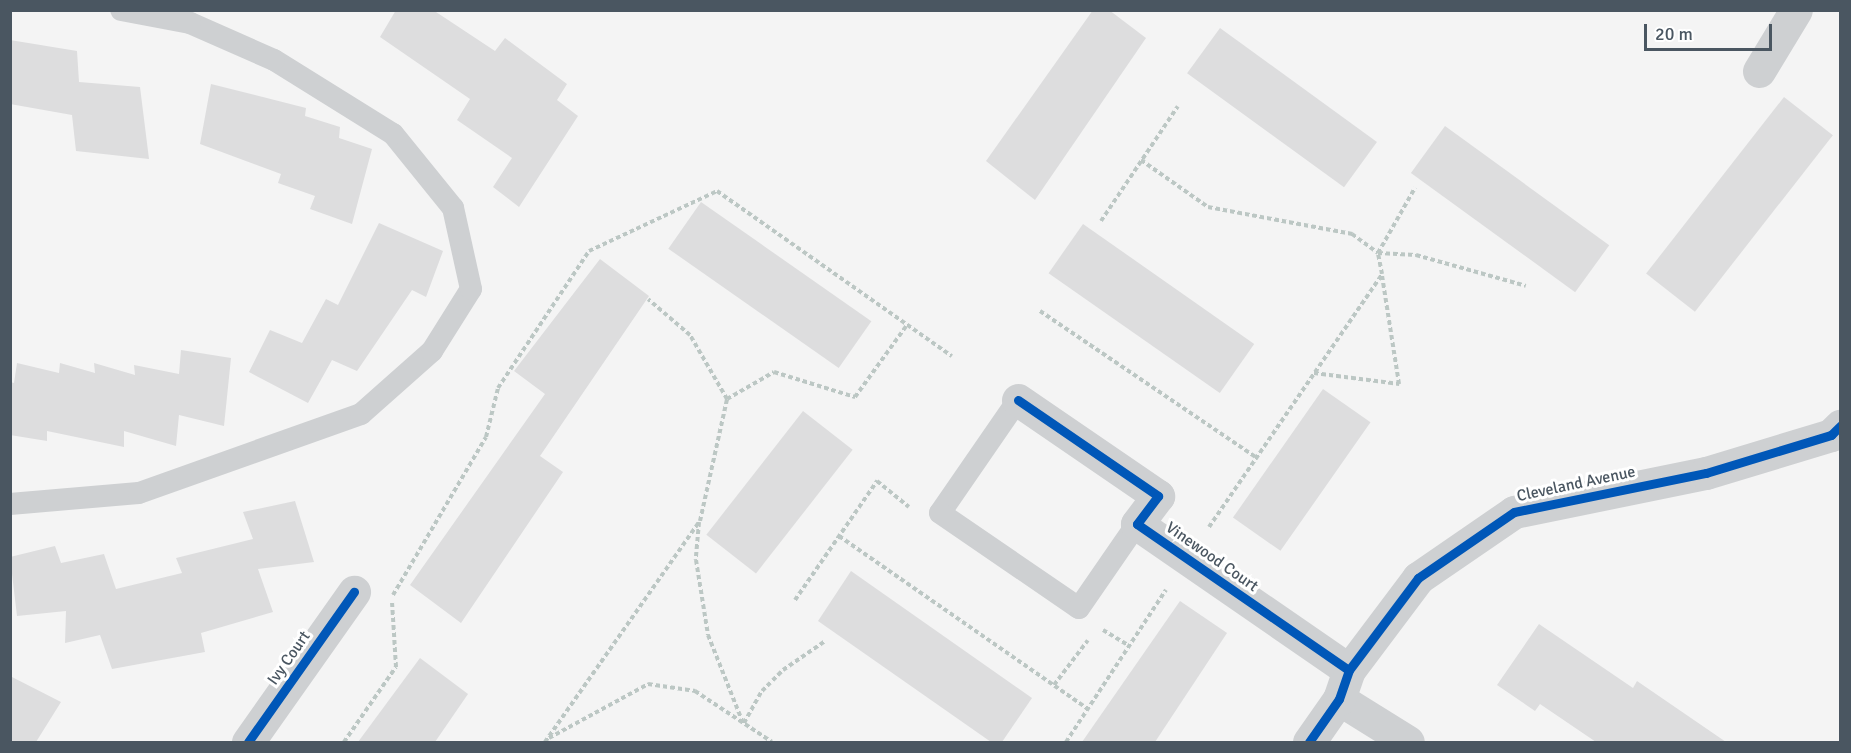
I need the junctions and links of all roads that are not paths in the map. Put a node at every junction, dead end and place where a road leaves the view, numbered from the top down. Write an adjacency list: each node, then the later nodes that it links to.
1 (121, 10): 6 (lane)
2 (1796, 10): 3 (street)
3 (1759, 71)
4 (1018, 400): 7 (street); 7 (lane)
5 (1840, 426): 9 (street, Cleveland Avenue)
6 (10, 504)
7 (1137, 524): 9 (street, Vinewood Court)
8 (354, 592): 10 (street, Ivy Court)
9 (1344, 685): 11 (street, Cleveland Avenue); 12 (street, Vinewood Court)
10 (248, 742)
11 (1310, 742)
12 (1408, 742)

